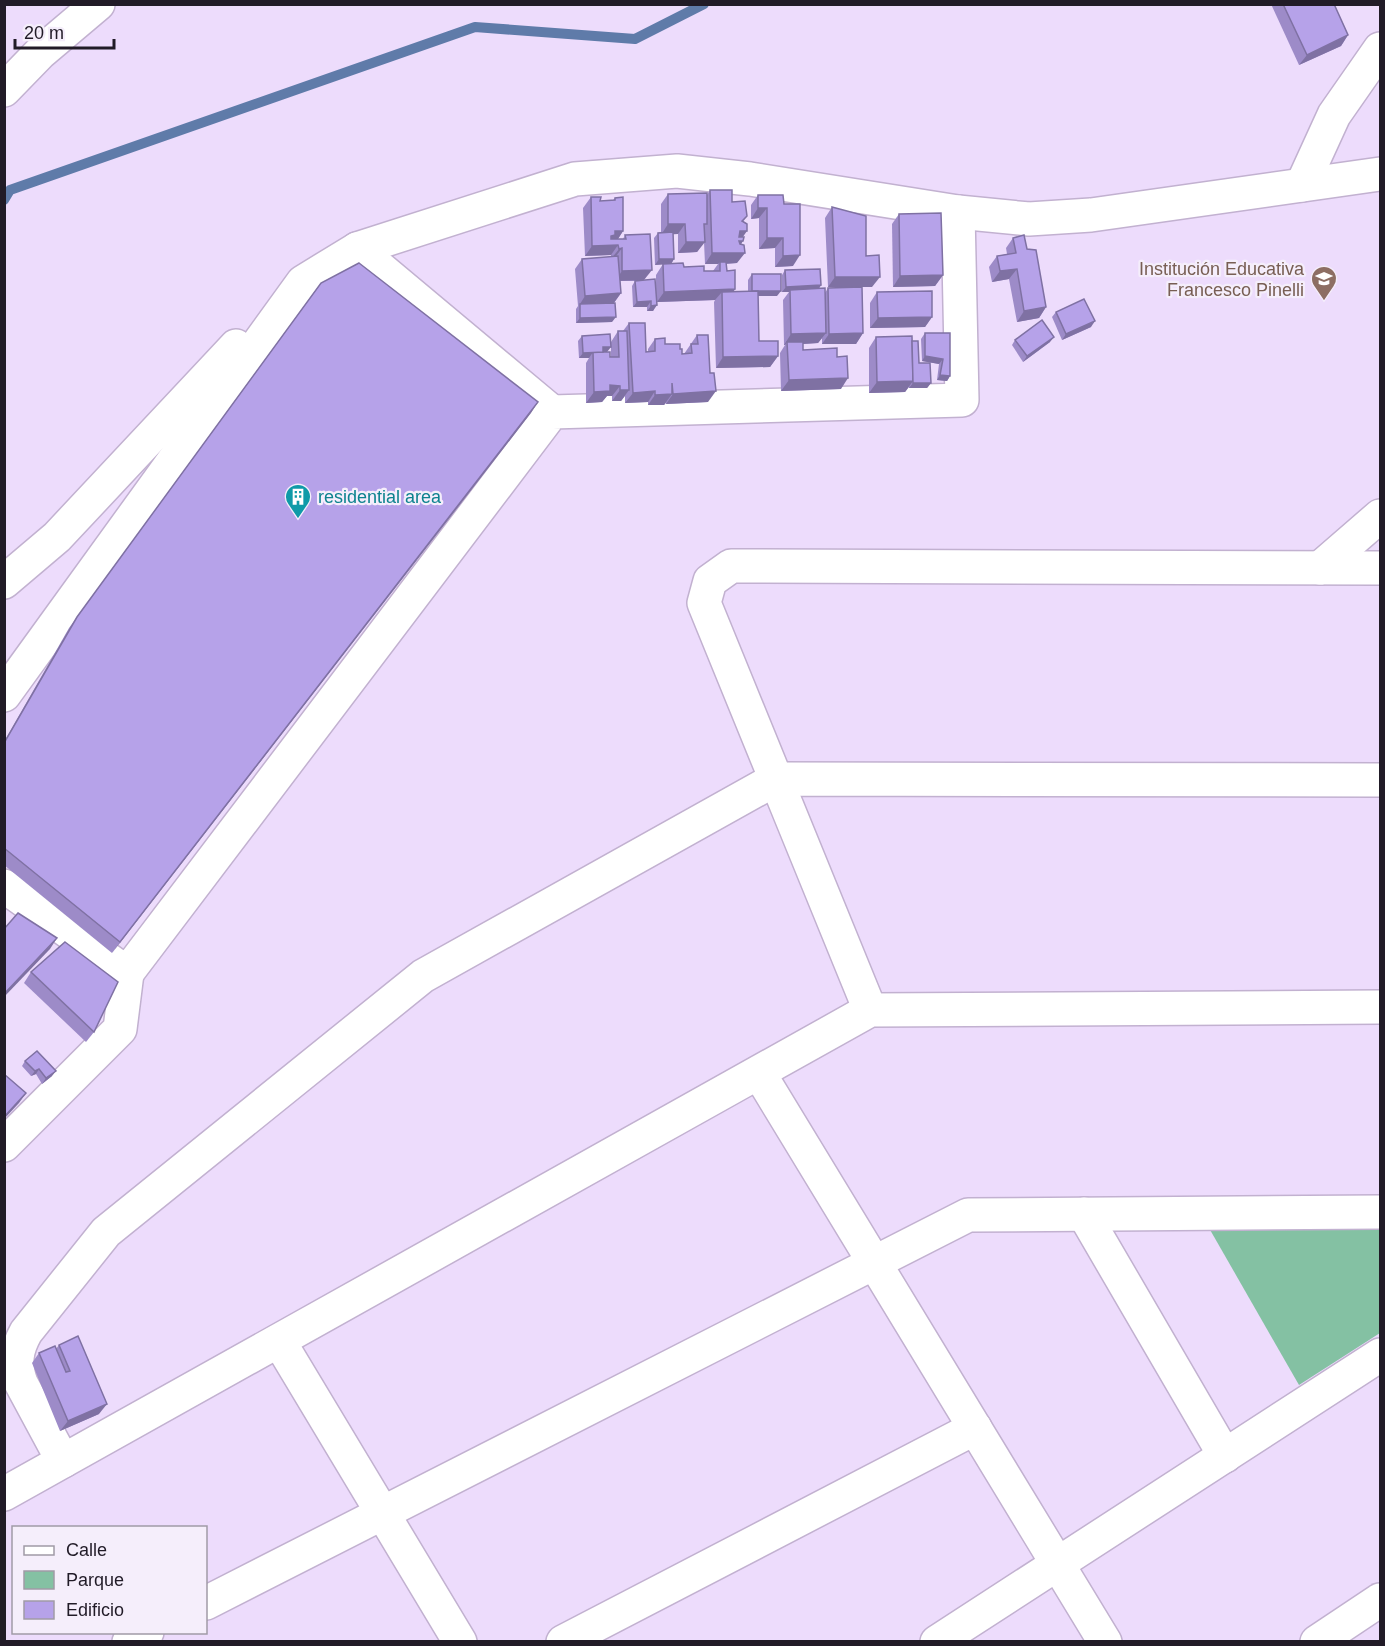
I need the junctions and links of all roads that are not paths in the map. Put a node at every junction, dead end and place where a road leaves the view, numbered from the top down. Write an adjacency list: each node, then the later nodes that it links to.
1 (98, 4): 3 (street)
2 (1380, 49): 5 (street)
3 (4, 90)
4 (1380, 174): 5 (street)
5 (1302, 184): 6 (street)
6 (958, 213): 7 (street); 9 (street)
7 (357, 249): 8 (street); 9 (street)
8 (303, 282): 13 (street); 14 (street)
9 (552, 412): 18 (street)
10 (1380, 516): 11 (street)
11 (1320, 568): 12 (street); 15 (street)
12 (1380, 568)
13 (4, 582)
14 (4, 695)
15 (776, 779): 16 (street); 20 (street); 30 (street)
16 (1380, 780)
17 (4, 886): 18 (street)
18 (128, 973): 22 (street)
19 (1380, 1008): 20 (street)
20 (870, 1010): 21 (street)
21 (759, 1073): 25 (street); 26 (street)
22 (4, 1145)
23 (1380, 1212): 24 (street)
24 (1084, 1214): 25 (street); 29 (street)
25 (874, 1262): 28 (street); 32 (street)
26 (279, 1341): 30 (street); 32 (street)
27 (1380, 1355): 29 (street)
28 (975, 1428): 33 (street); 39 (street)
29 (1226, 1456): 33 (street)
30 (63, 1461): 31 (street)
31 (4, 1494)
32 (382, 1513): 35 (street); 38 (street)
33 (1058, 1564): 40 (street); 41 (street)
34 (1380, 1600): 42 (street)
35 (207, 1602)
36 (143, 1634): 37 (street)
37 (129, 1641)
38 (460, 1641)
39 (563, 1641)
40 (937, 1641)
41 (1105, 1641)
42 (1317, 1641)

